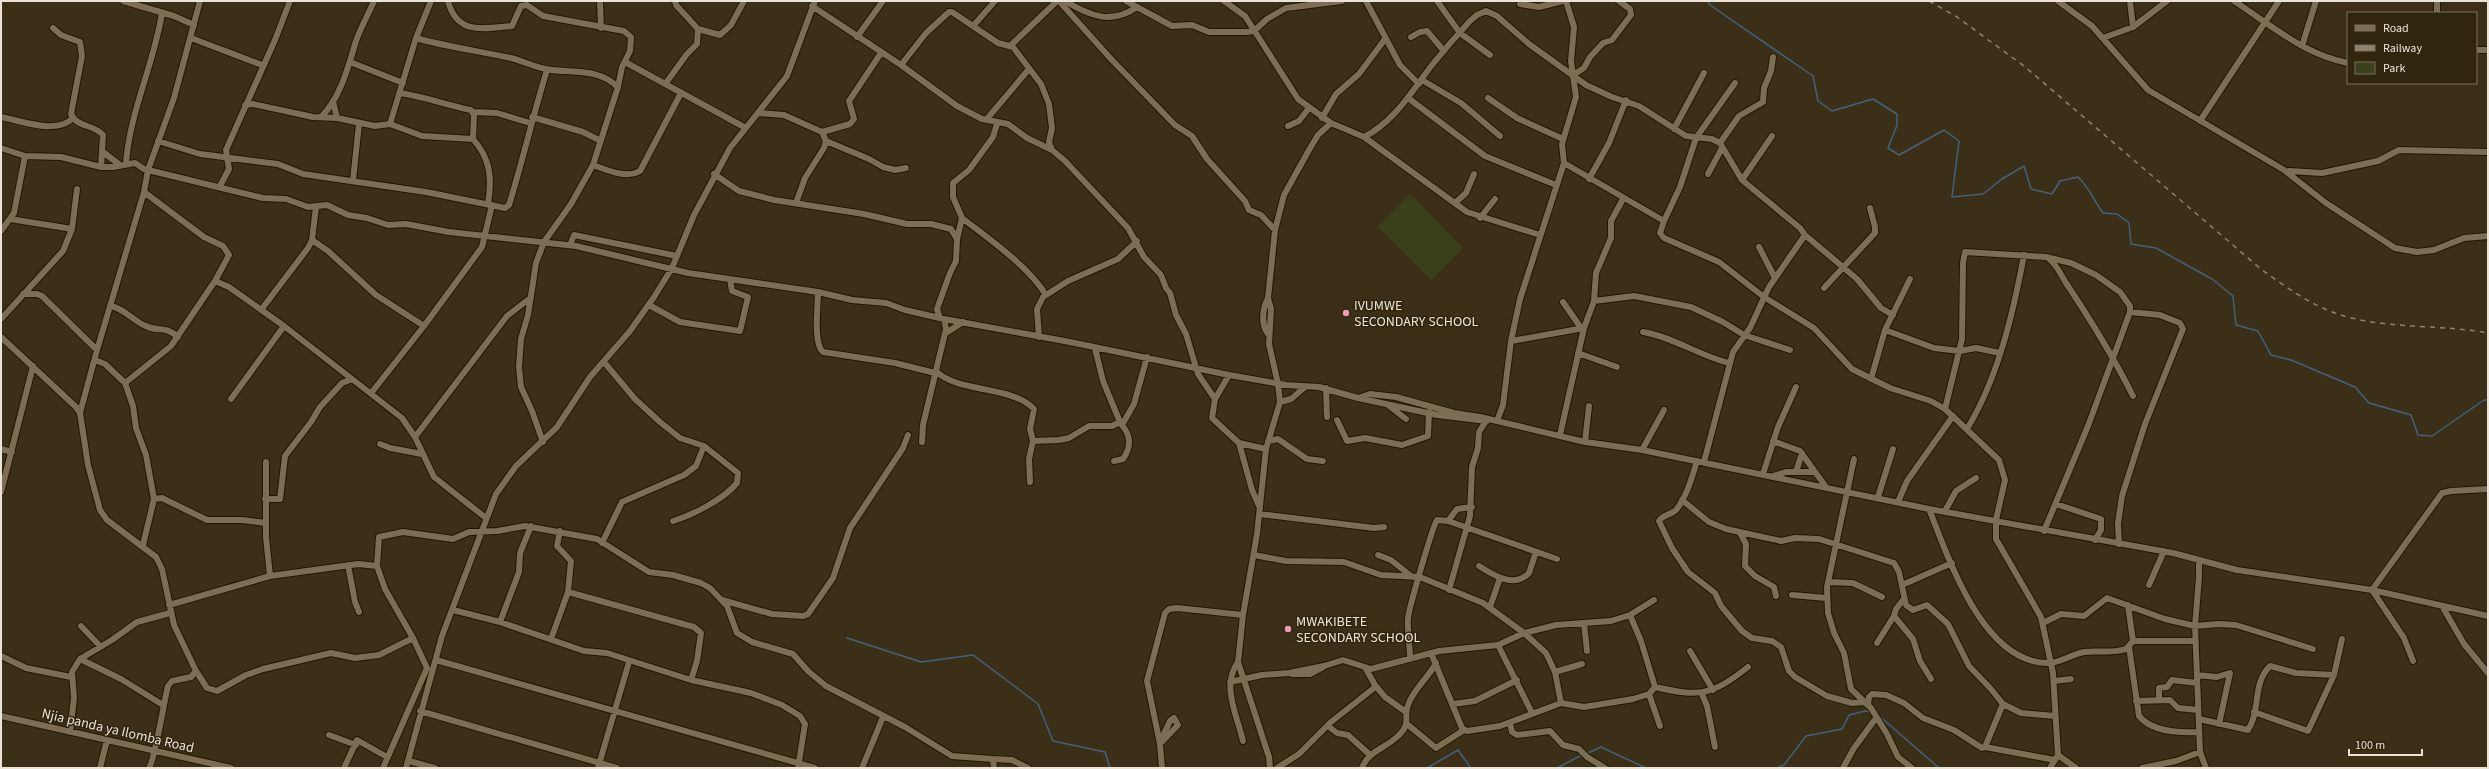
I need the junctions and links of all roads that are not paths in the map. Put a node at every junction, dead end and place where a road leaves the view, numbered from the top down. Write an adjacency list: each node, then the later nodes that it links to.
1 (123, 1): 28 (street)
2 (200, 1): 35 (street)
3 (290, 1): 60 (street)
4 (374, 1): 57 (street)
5 (431, 1): 46 (street)
6 (448, 1): 39 (street)
7 (600, 1): 39 (street)
8 (675, 1): 40 (street)
9 (744, 1): 40 (street)
10 (883, 1): 43 (street)
11 (995, 1): 36 (street)
12 (1058, 1): 49 (street); 145 (street)
13 (1065, 1): 31 (street)
14 (1126, 1): 31 (street)
15 (1224, 1): 41 (street)
16 (1342, 1): 41 (street)
17 (1366, 1): 47 (street)
18 (1437, 1): 42 (street)
19 (1565, 1): 30 (street); 65 (street)
20 (1619, 1): 65 (street)
21 (2058, 1): 48 (street)
22 (2130, 1): 37 (street)
23 (2167, 1): 37 (street)
24 (2234, 1): 34 (street)
25 (2279, 1): 34 (street)
26 (2316, 1): 50 (street)
27 (2437, 1): 32 (street)
28 (137, 3): 33 (street)
29 (814, 4): 43 (street); 82 (street)
30 (1520, 4)
31 (1137, 7): 41 (street)
32 (2437, 12)
33 (162, 13): 35 (street); 115 (street)
34 (2265, 23): 50 (street); 90 (street)
35 (194, 25): 45 (street)
36 (974, 25): 49 (street); 61 (street)
37 (2133, 26): 48 (street)
38 (53, 28): 85 (street)
39 (601, 28): 58 (street)
40 (698, 30): 69 (street)
41 (1254, 31): 80 (street)
42 (1460, 33): 53 (street); 55 (street); 65 (street)
43 (857, 37): 54 (street)
44 (1411, 37): 53 (street)
45 (191, 38): 60 (street); 106 (street)
46 (416, 38): 63 (street); 67 (street)
47 (1385, 38): 66 (street); 87 (street)
48 (2104, 38): 90 (street)
49 (1010, 46): 62 (street)
50 (2302, 46): 59 (street)
51 (2477, 50): 52 (street)
52 (2488, 50)
53 (1444, 51): 66 (street)
54 (882, 53): 61 (street); 98 (street)
55 (1490, 54)
56 (1773, 57): 108 (street)
57 (350, 62): 67 (street); 77 (street)
58 (625, 62): 69 (street); 70 (street)
59 (2347, 63)
60 (262, 65): 73 (street)
61 (901, 65): 89 (street)
62 (1029, 68): 89 (street); 110 (street)
63 (547, 70): 70 (street); 88 (street)
64 (1704, 72): 97 (street)
65 (1573, 76): 76 (street); 104 (street)
66 (1420, 82): 74 (street); 99 (street)
67 (403, 83): 71 (street)
68 (1734, 83): 102 (street)
69 (666, 84): 72 (street)
70 (618, 87): 105 (street)
71 (399, 92): 81 (street); 93 (street)
72 (681, 93): 96 (street); 117 (street)
73 (248, 98): 78 (street); 79 (street)
74 (1408, 98): 101 (street); 129 (street)
75 (1488, 98): 104 (street)
76 (1626, 100): 97 (street); 126 (street)
77 (333, 101): 84 (street); 86 (street)
78 (253, 104): 79 (street); 84 (street)
79 (245, 105): 114 (street)
80 (1309, 108): 87 (street); 95 (street)
81 (473, 112): 88 (street); 103 (street)
82 (758, 113): 96 (street); 98 (street)
83 (1, 116): 85 (street)
84 (321, 117): 86 (street)
85 (73, 118): 111 (street)
86 (337, 118): 92 (street)
87 (1322, 118): 91 (street)
88 (531, 120): 105 (street); 137 (street)
89 (986, 120): 94 (street)
90 (2200, 121): 122 (street)
91 (1331, 123): 101 (street); 145 (street)
92 (359, 124): 93 (street); 127 (street)
93 (390, 124): 103 (street)
94 (997, 124): 110 (street); 140 (street)
95 (1288, 126)
96 (744, 127): 123 (street)
97 (1674, 129): 102 (street)
98 (822, 132): 107 (street)
99 (1500, 136)
100 (1772, 136): 128 (street)
101 (1364, 137): 136 (street)
102 (1696, 138): 108 (street); 143 (street)
103 (473, 139): 137 (street)
104 (1563, 139): 116 (street)
105 (599, 140): 117 (street)
106 (158, 141): 114 (street); 121 (street)
107 (826, 141): 120 (street); 135 (street)
108 (1721, 146): 125 (street); 128 (street)
109 (1, 148): 113 (street)
110 (1052, 150): 153 (street)
111 (103, 152): 118 (street); 119 (street)
112 (2488, 152): 122 (street)
113 (25, 156): 119 (street); 142 (street)
114 (226, 157): 127 (street); 130 (street)
115 (126, 163): 118 (street); 121 (street)
116 (1564, 163): 126 (street); 129 (street)
117 (593, 165): 154 (street)
118 (120, 166): 119 (street)
119 (101, 167)
120 (906, 168)
121 (148, 170): 130 (street); 132 (street)
122 (2284, 170): 150 (street)
123 (714, 174): 135 (street); 158 (street)
124 (1474, 174): 136 (street)
125 (1708, 174)
126 (1589, 179): 134 (street)
127 (353, 180): 137 (street)
128 (1742, 180): 148 (street)
129 (1556, 185): 147 (street)
130 (220, 186): 138 (street)
131 (77, 189): 144 (street)
132 (144, 192): 165 (street); 179 (street)
133 (1495, 199): 141 (street)
134 (1623, 199): 143 (street); 174 (street)
135 (796, 203): 151 (street)
136 (1455, 204): 141 (street)
137 (490, 205): 149 (street)
138 (316, 207): 149 (street); 152 (street)
139 (1870, 208): 160 (street)
140 (962, 218): 151 (street); 170 (street)
141 (1480, 218): 147 (street)
142 (10, 219): 144 (street); 146 (street)
143 (1664, 221): 172 (street)
144 (72, 229): 166 (street)
145 (1275, 230): 212 (street)
146 (1, 231)
147 (1540, 235): 196 (street)
148 (1804, 235): 160 (street); 162 (street)
149 (486, 236): 154 (street); 187 (street)
150 (2488, 236)
151 (957, 239): 183 (street)
152 (312, 240): 175 (street); 187 (street)
153 (1137, 241): 170 (street); 210 (street)
154 (544, 242): 155 (street); 173 (street)
155 (570, 245): 158 (street); 161 (street)
156 (1759, 247): 162 (street)
157 (2024, 255): 159 (street); 200 (street); 202 (street)
158 (677, 256): 161 (street)
159 (2046, 257): 181 (street); 203 (street)
160 (1844, 267): 167 (street); 182 (street)
161 (672, 268): 163 (street); 178 (street)
162 (1775, 278): 172 (street)
163 (730, 279): 168 (street); 178 (street)
164 (1910, 279): 182 (street)
165 (215, 281): 177 (street); 194 (street)
166 (33, 284): 169 (street); 171 (street)
167 (1824, 288)
168 (818, 292): 183 (street); 211 (street)
169 (23, 294): 171 (street); 184 (street)
170 (1046, 294): 195 (street)
171 (40, 295): 198 (street)
172 (1764, 297): 192 (street); 215 (street)
173 (529, 299): 245 (street); 249 (street)
174 (1594, 301): 188 (street); 192 (street)
175 (267, 302): 177 (street); 180 (street)
176 (1563, 302): 188 (street)
177 (251, 303): 180 (street)
178 (648, 305): 206 (street)
179 (111, 306): 194 (street); 198 (street)
180 (261, 310): 186 (street)
181 (2130, 312): 203 (street); 303 (street)
182 (1893, 315): 189 (street)
183 (942, 318): 185 (street); 191 (street)
184 (1, 319)
185 (963, 322): 191 (street); 195 (street)
186 (284, 326): 214 (street); 227 (street)
187 (424, 326): 222 (street)
188 (1582, 328): 196 (street); 201 (street)
189 (1885, 330): 200 (street); 215 (street)
190 (1642, 332): 207 (street)
191 (945, 334): 211 (street)
192 (1744, 335): 199 (street); 207 (street)
193 (1, 336): 208 (street)
194 (178, 337): 217 (street)
195 (1039, 337): 197 (street)
196 (1512, 341): 240 (street)
197 (1095, 348): 204 (street); 241 (street)
198 (96, 350): 205 (street)
199 (1790, 350)
200 (1960, 351): 202 (street); 232 (street)
201 (1578, 353): 209 (street); 244 (street)
202 (2000, 353): 242 (street)
203 (2112, 356): 223 (street); 283 (street)
204 (1147, 357): 210 (street); 241 (street)
205 (95, 360): 217 (street); 224 (street)
206 (604, 362): 249 (street); 254 (street)
207 (1729, 363): 267 (street)
208 (33, 366): 228 (street); 259 (street)
209 (1617, 367)
210 (1196, 368): 213 (street); 225 (street)
211 (936, 372): 246 (street); 250 (street)
212 (1275, 372): 216 (street); 218 (street)
213 (1229, 376): 216 (street); 225 (street)
214 (352, 379): 222 (street); 280 (street)
215 (1871, 379): 232 (street)
216 (1264, 381): 218 (street)
217 (124, 383): 279 (street)
218 (1278, 384): 219 (street); 229 (street)
219 (1306, 387): 220 (street); 229 (street)
220 (1326, 388): 226 (street); 237 (street)
221 (1796, 388): 248 (street)
222 (372, 392): 245 (street)
223 (2133, 396)
224 (84, 397): 228 (street); 235 (street)
225 (1215, 398): 252 (street)
226 (1358, 398): 230 (street); 240 (street)
227 (231, 399)
228 (72, 402): 235 (street)
229 (1280, 402): 247 (street)
230 (1386, 404): 234 (street); 238 (street)
231 (1589, 406): 251 (street)
232 (1945, 409): 236 (street)
233 (1664, 410): 258 (street)
234 (1429, 412): 239 (street); 240 (street)
235 (80, 413): 304 (street)
236 (1953, 416): 242 (street); 282 (street)
237 (1327, 417)
238 (1406, 419)
239 (1337, 420)
240 (1491, 421): 244 (street); 284 (street)
241 (1121, 424): 246 (street); 263 (street)
242 (1967, 429): 289 (street)
243 (908, 435): 329 (street)
244 (1560, 435): 251 (street)
245 (415, 436): 261 (street)
246 (1033, 441): 273 (street)
247 (1268, 441): 256 (street); 266 (street)
248 (1773, 441): 260 (street); 270 (street)
249 (543, 442): 288 (street)
250 (922, 442)
251 (1585, 442): 258 (street)
252 (1240, 443): 256 (street); 286 (street)
253 (380, 444): 261 (street)
254 (704, 446): 290 (street); 301 (street)
255 (1, 449): 259 (street)
256 (1266, 449): 286 (street)
257 (1893, 449): 278 (street)
258 (1642, 450): 264 (street)
259 (12, 452): 276 (street)
260 (1802, 453): 268 (street); 269 (street)
261 (422, 454): 288 (street)
262 (1854, 459): 277 (street)
263 (1114, 461)
264 (1697, 461): 267 (street); 281 (street)
265 (266, 462): 280 (street)
266 (1323, 462)
267 (1704, 462): 270 (street)
268 (1796, 472): 269 (street); 271 (street)
269 (1815, 472): 274 (street)
270 (1763, 474): 271 (street)
271 (1772, 476): 274 (street)
272 (1976, 478): 287 (street)
273 (1030, 482)
274 (1826, 487): 277 (street)
275 (2488, 489): 323 (street)
276 (1, 492)
277 (1847, 492): 278 (street); 302 (street)
278 (1878, 497): 282 (street)
279 (154, 499): 292 (street); 304 (street)
280 (265, 499): 292 (street)
281 (1682, 500): 299 (street); 398 (street)
282 (1898, 502): 285 (street)
283 (2056, 504): 297 (street); 300 (street)
284 (1472, 507): 291 (street); 295 (street)
285 (1929, 509): 287 (street); 311 (street)
286 (1260, 511): 294 (street); 308 (street)
287 (1945, 511): 289 (street)
288 (486, 518): 298 (street)
289 (1996, 520): 297 (street); 344 (street)
290 (673, 521)
291 (1448, 521): 295 (street); 317 (street)
292 (266, 523): 315 (street)
293 (530, 526): 296 (street); 298 (street); 343 (street)
294 (1384, 527)
295 (1466, 527): 306 (street); 322 (street)
296 (560, 531): 301 (street); 324 (street)
297 (2044, 531): 300 (street)
298 (481, 532): 313 (street); 336 (street)
299 (1740, 533): 302 (street); 326 (street)
300 (2095, 540): 303 (street)
301 (602, 543): 329 (street)
302 (1837, 544): 319 (street); 320 (street)
303 (2118, 544): 305 (street)
304 (143, 545): 332 (street)
305 (2164, 551): 310 (street); 321 (street)
306 (1536, 552): 309 (street); 318 (street)
307 (1378, 554): 316 (street)
308 (1254, 556): 316 (street); 339 (street)
309 (1558, 559)
310 (2199, 560): 323 (street); 347 (street)
311 (1952, 564): 320 (street); 369 (street)
312 (348, 565): 313 (street); 315 (street); 337 (street)
313 (377, 566): 349 (street)
314 (1480, 566): 318 (street)
315 (270, 576): 332 (street)
316 (1411, 576): 317 (street)
317 (1420, 577): 322 (street); 362 (street)
318 (1500, 578): 335 (street)
319 (1828, 582): 327 (street); 328 (street)
320 (1902, 585): 331 (street)
321 (2149, 585)
322 (1450, 590): 335 (street)
323 (2372, 590): 334 (street); 365 (street)
324 (568, 592): 350 (street); 381 (street)
325 (1792, 595): 328 (street)
326 (1776, 596)
327 (1882, 597)
328 (1826, 598): 398 (street)
329 (722, 600): 408 (street)
330 (1654, 600): 340 (street)
331 (1903, 600): 341 (street); 396 (street)
332 (169, 605): 338 (street)
333 (2128, 605): 344 (street); 347 (street); 354 (street)
334 (2442, 606): 342 (street); 375 (street)
335 (1490, 607): 348 (street)
336 (453, 610): 343 (street); 364 (street)
337 (359, 612)
338 (170, 613): 356 (street); 373 (street)
339 (1243, 615): 367 (street); 446 (street)
340 (1630, 615): 345 (street); 388 (street)
341 (1894, 616): 353 (street); 379 (street)
342 (2488, 616)
343 (500, 622): 350 (street)
344 (2043, 623): 369 (street)
345 (1584, 624): 348 (street); 358 (street)
346 (81, 626): 356 (street)
347 (2195, 626): 352 (street); 357 (street)
348 (1524, 633): 355 (street); 374 (street)
349 (414, 638): 373 (street); 427 (street)
350 (551, 639): 366 (street)
351 (2342, 639): 377 (street)
352 (2195, 641): 354 (street); 376 (street)
353 (1886, 643)
354 (2131, 644): 369 (street); 393 (street)
355 (1498, 645): 360 (street); 383 (street)
356 (100, 646): 363 (street)
357 (2313, 649)
358 (1586, 651)
359 (1690, 651): 389 (street)
360 (1431, 653): 362 (street); 368 (street)
361 (1, 656): 378 (street)
362 (1410, 658): 372 (street)
363 (80, 659): 378 (street); 397 (street)
364 (436, 660): 399 (street); 401 (street)
365 (2413, 661)
366 (630, 662): 381 (street); 399 (street)
367 (1238, 662): 382 (street); 385 (street)
368 (1436, 663): 394 (street); 402 (street)
369 (2051, 663): 384 (street)
370 (1582, 664): 374 (street)
371 (1748, 667): 389 (street)
372 (1366, 669): 382 (street); 387 (street)
373 (196, 671): 397 (street)
374 (1555, 672): 395 (street)
375 (2488, 673)
376 (2197, 675): 386 (street); 412 (street)
377 (2334, 675): 403 (street); 403 (street)
378 (71, 677): 416 (street)
379 (1931, 679)
380 (2071, 679): 384 (street)
381 (692, 680): 433 (street)
382 (1243, 680): 385 (street); 447 (street)
383 (1517, 680): 394 (street); 404 (street)
384 (2054, 681): 407 (street)
385 (1230, 682): 420 (street)
386 (2197, 683): 392 (street); 400 (street)
387 (1376, 685): 402 (street); 413 (street)
388 (1655, 687): 390 (street); 391 (street)
389 (1713, 690): 391 (street)
390 (1650, 694): 395 (street); 414 (street)
391 (1702, 694): 422 (street)
392 (2159, 699): 393 (street); 400 (street)
393 (2136, 701): 417 (street)
394 (1453, 704): 415 (street)
395 (1561, 704): 404 (street)
396 (2003, 704): 407 (street); 423 (street)
397 (163, 705): 424 (street)
398 (1868, 705): 406 (street); 423 (street)
399 (616, 710): 432 (street); 433 (street)
400 (2198, 710): 409 (street)
401 (420, 711): 430 (street); 432 (street)
402 (1406, 712): 411 (street)
403 (2254, 712): 412 (street)
404 (1532, 713): 410 (street)
405 (1, 716): 416 (street, Njia panda ya Ilomba Road)
406 (1875, 716): 451 (street); 452 (street)
407 (2055, 716): 428 (street)
408 (883, 717): 429 (street); 443 (street)
409 (2199, 719): 412 (street); 417 (street)
410 (1510, 723): 415 (street); 450 (street)
411 (1407, 724): 415 (street); 426 (street)
412 (2219, 724)
413 (1328, 726): 426 (street); 448 (street)
414 (1660, 726)
415 (1464, 730)
416 (70, 732): 419 (street, Njia panda ya Ilomba Road)
417 (2199, 732): 425 (street)
418 (329, 735): 421 (street)
419 (107, 740): 424 (street, Njia panda ya Ilomba Road); 434 (street)
420 (1243, 741)
421 (356, 745): 427 (street); 437 (street)
422 (1715, 748)
423 (1985, 748): 428 (street)
424 (155, 752): 435 (street); 436 (street, Njia panda ya Ilomba Road)
425 (2200, 752): 431 (street); 456 (street)
426 (1370, 755): 449 (street)
427 (387, 757): 438 (street)
428 (2056, 758): 453 (street); 454 (street)
429 (993, 759): 444 (street); 445 (street)
430 (408, 761): 439 (street); 440 (street)
431 (2170, 765): 455 (street)
432 (599, 766): 441 (street)
433 (799, 766): 442 (street)
434 (100, 768)
435 (149, 768)
436 (231, 768)
437 (344, 768)
438 (383, 768)
439 (406, 768)
440 (435, 768)
441 (617, 768)
442 (815, 768)
443 (862, 768)
444 (994, 768)
445 (1028, 768)
446 (1162, 768)
447 (1270, 768)
448 (1277, 768)
449 (1362, 768)
450 (1605, 768)
451 (1843, 768)
452 (1912, 768)
453 (2050, 768)
454 (2076, 768)
455 (2142, 768)
456 (2206, 768)

